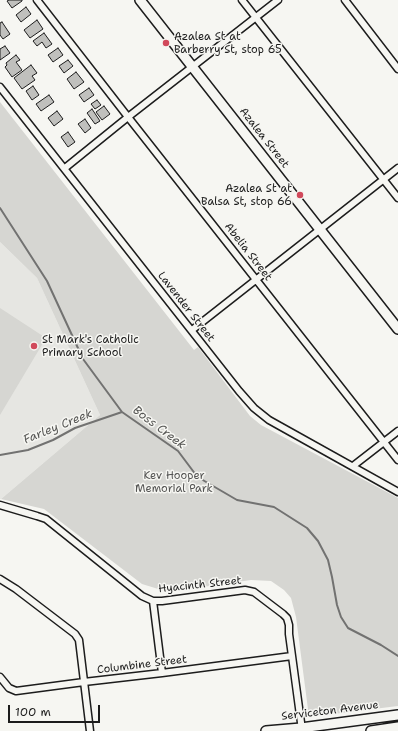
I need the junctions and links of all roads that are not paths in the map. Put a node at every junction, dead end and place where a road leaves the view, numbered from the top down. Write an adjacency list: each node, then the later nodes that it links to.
1 (37, 0): 10 (street, Abelia Street)
2 (140, 0): 7 (street, Azalea Street)
3 (242, 0): 6 (street)
4 (278, 0): 6 (street)
5 (345, 0): 8 (street)
6 (256, 17): 7 (street); 13 (street)
7 (192, 67): 10 (street); 15 (street, Azalea Street)
8 (398, 69)
9 (0, 86): 11 (street, Lavender Street)
10 (128, 117): 11 (street); 16 (street, Abelia Street)
11 (65, 168): 18 (street, Lavender Street)
12 (398, 168): 13 (street)
13 (384, 180): 14 (street); 15 (street)
14 (398, 198)
15 (320, 230): 16 (street); 17 (street, Azalea Street)
16 (256, 280): 18 (street); 20 (street, Abelia Street)
17 (398, 329)
18 (192, 330): 22 (street, Lavender Street)
19 (398, 431): 20 (street)
20 (384, 442): 21 (street, Abelia Street); 22 (street)
21 (398, 460)
22 (353, 466): 23 (street, Lavender Street)
23 (398, 492)
24 (0, 505): 26 (street, Hyacinth Street)
25 (0, 579): 30 (street)
26 (153, 601): 27 (street, Hyacinth Street); 28 (street)
27 (292, 656): 28 (street, Columbine Street); 33 (street, Hyacinth Street)
28 (162, 673): 30 (street, Columbine Street)
29 (0, 677): 30 (street, Columbine Street)
30 (84, 682): 34 (street)
31 (398, 715): 33 (street, Serviceton Avenue)
32 (398, 727): 36 (street)
33 (302, 729): 35 (street, Serviceton Avenue)
34 (90, 731)
35 (266, 731)
36 (371, 731)

